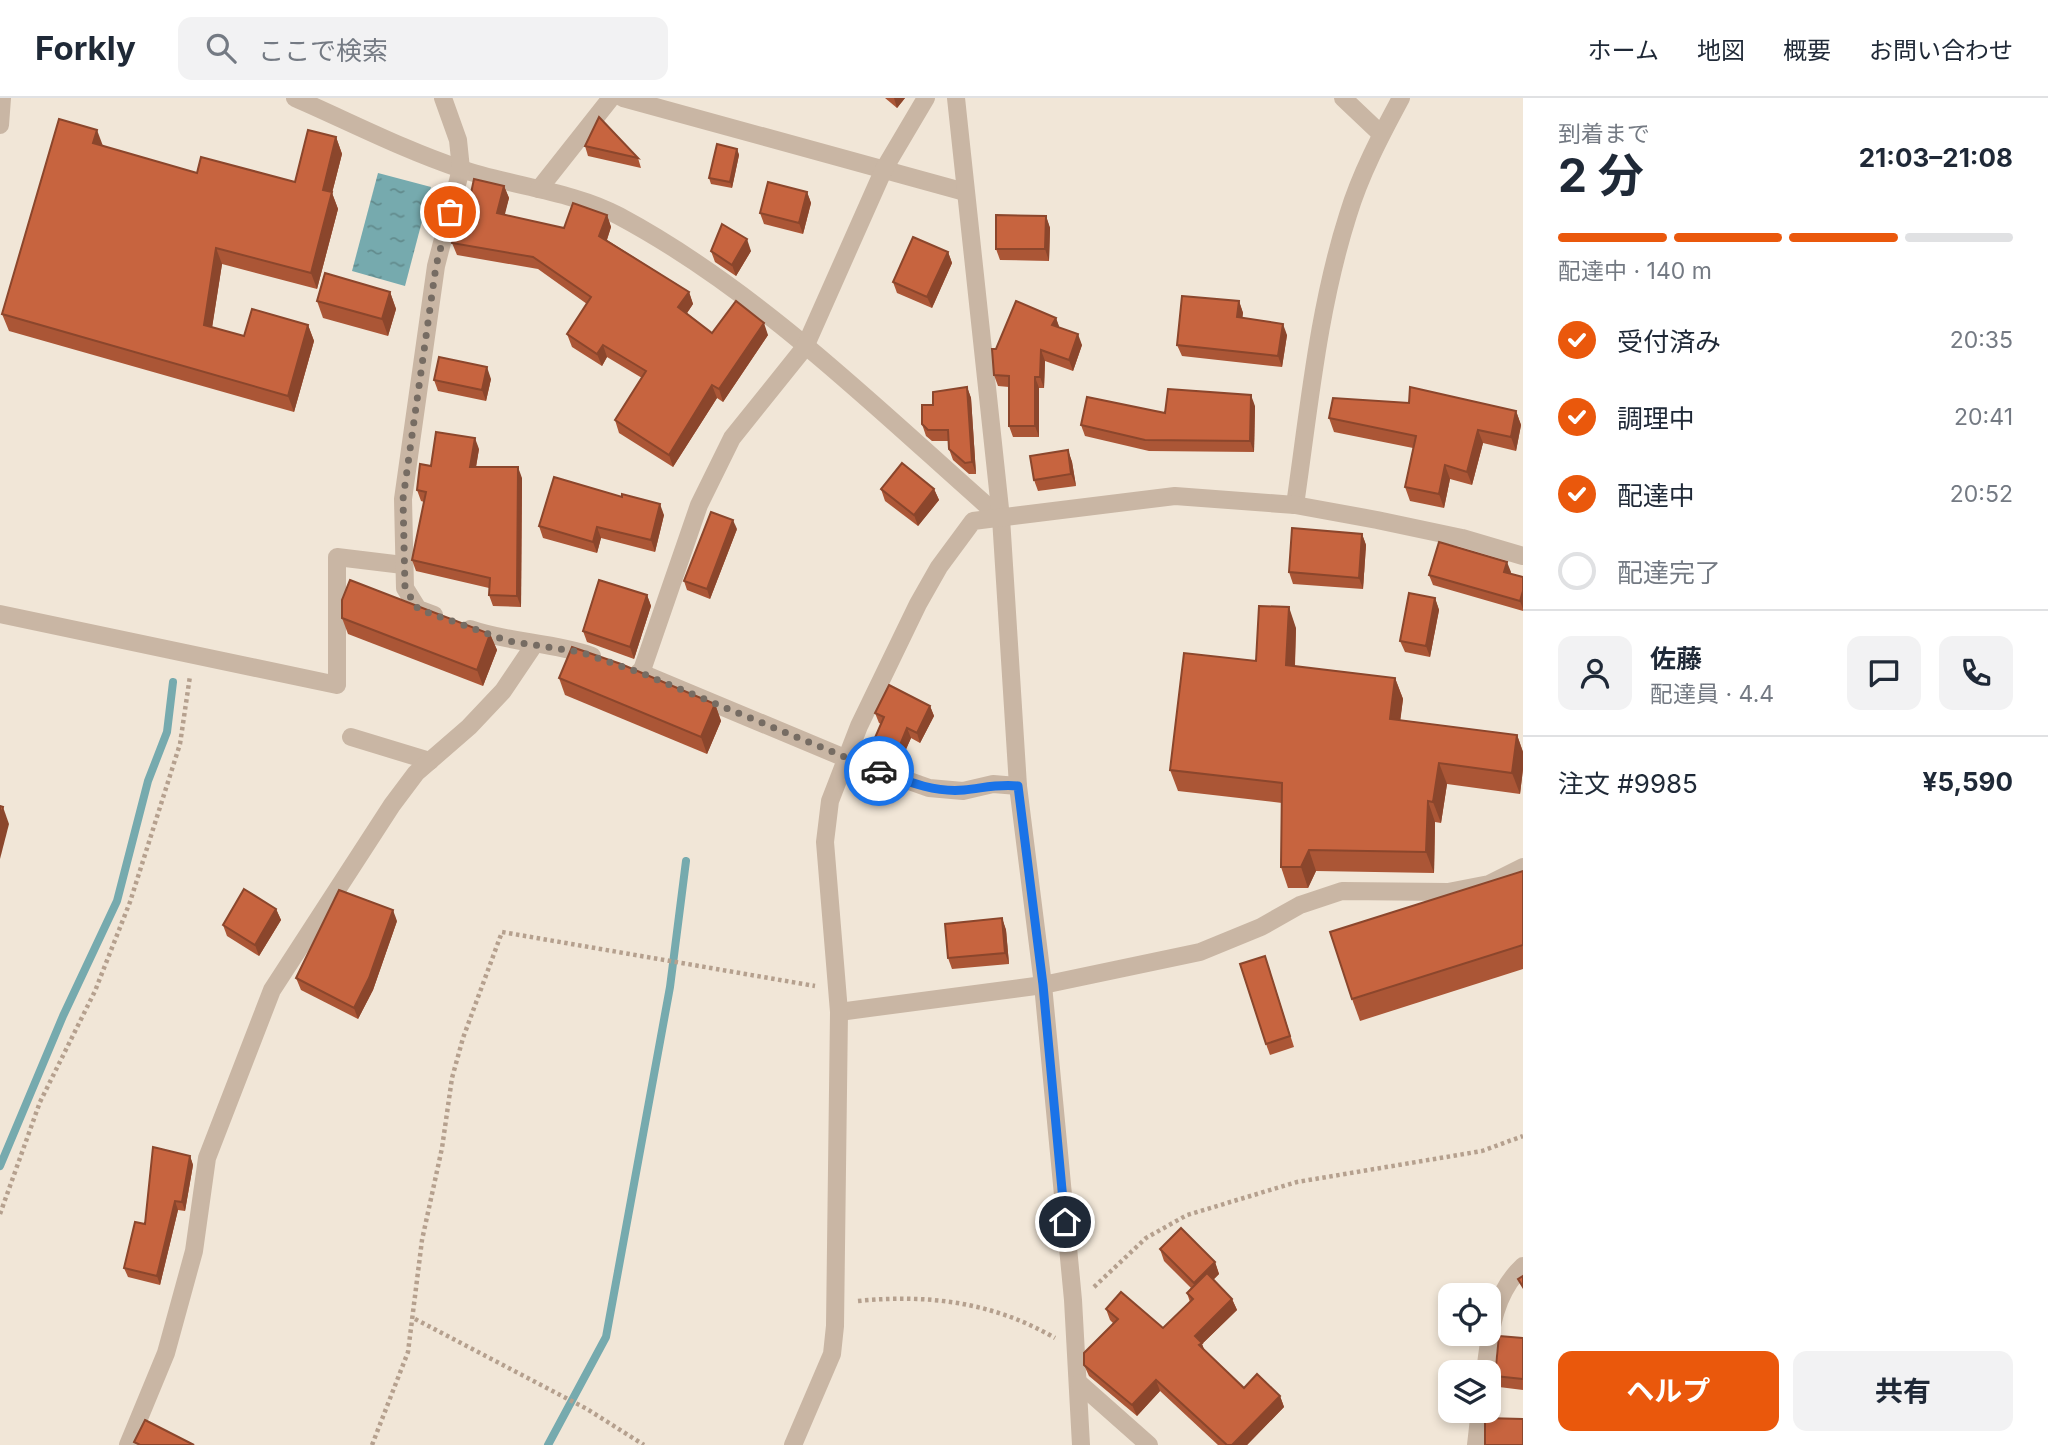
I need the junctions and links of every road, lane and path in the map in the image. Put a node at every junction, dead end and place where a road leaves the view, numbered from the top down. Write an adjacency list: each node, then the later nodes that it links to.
1 (2, 98): 11 (street)
2 (295, 98): 13 (street)
3 (443, 98): 13 (street)
4 (611, 98): 15 (street)
5 (623, 98): 10 (street)
6 (926, 98): 14 (street)
7 (956, 98): 16 (street)
8 (1343, 98): 12 (street)
9 (1401, 98): 12 (street)
10 (650, 102): 14 (street)
11 (0, 125)
12 (1381, 134): 18 (street)
13 (461, 169): 15 (street); 21 (street)
14 (884, 169): 16 (street); 17 (street)
15 (539, 189): 17 (street)
16 (965, 192): 19 (street)
17 (805, 347): 19 (street); 25 (street)
18 (1295, 505): 19 (street); 20 (street)
19 (1001, 518): 27 (street); 29 (street)
20 (1523, 556)
21 (403, 565): 23 (street); 24 (street)
22 (0, 614): 24 (street)
23 (534, 645): 25 (street); 28 (street)
24 (192, 655): 35 (path)
25 (641, 673): 27 (street)
26 (351, 737): 28 (street)
27 (845, 758): 29 (street); 32 (street)
28 (430, 761): 44 (street)
29 (1018, 786): 31 (street)
30 (1523, 867): 31 (street)
31 (1043, 985): 33 (street); 37 (street)
32 (838, 989): 33 (street); 39 (path)
33 (839, 1012): 38 (street)
34 (1523, 1136): 37 (path)
35 (0, 1214)
36 (1523, 1266): 41 (street)
37 (1073, 1300): 40 (street)
38 (836, 1303): 40 (path); 47 (street)
39 (415, 1319): 45 (path); 46 (path)
40 (1077, 1352): 42 (street)
41 (1487, 1360)
42 (1079, 1383): 48 (street); 49 (street)
43 (1479, 1423): 50 (street)
44 (128, 1445)
45 (372, 1445)
46 (644, 1445)
47 (793, 1445)
48 (1081, 1445)
49 (1149, 1445)
50 (1476, 1445)

